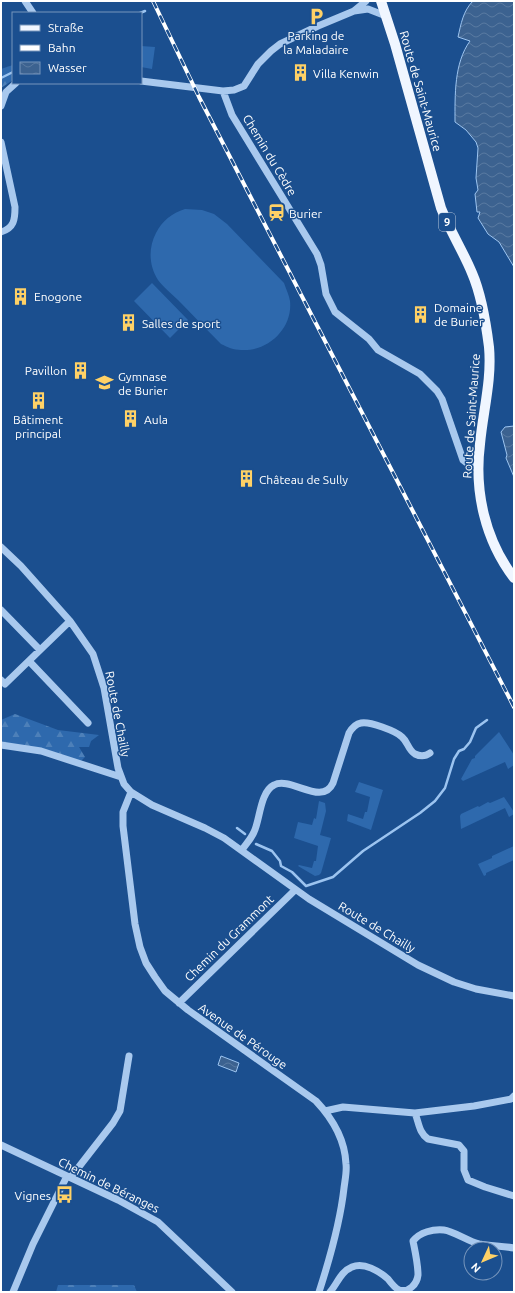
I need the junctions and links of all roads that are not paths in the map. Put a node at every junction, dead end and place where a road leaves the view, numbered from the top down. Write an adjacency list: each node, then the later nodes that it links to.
1 (25, 1): 5 (street)
2 (366, 1): 4 (street)
3 (381, 1): 6 (main road, Route de Saint-Maurice / 9)
4 (354, 11): 6 (street); 9 (street)
5 (32, 12)
6 (386, 16): 13 (main road, Route de Saint-Maurice / 9)
7 (142, 81): 9 (street)
8 (15, 84): 10 (street)
9 (223, 91): 13 (street, Chemin du Cèdre)
10 (1, 106)
11 (1, 142): 12 (street)
12 (1, 232)
13 (478, 465): 15 (main road, Route de Saint-Maurice / 9)
14 (1, 547): 17 (street, Route de Chailly)
15 (514, 578)
16 (1, 610): 18 (street)
17 (70, 622): 18 (street); 24 (street, Route de Chailly)
18 (40, 650): 19 (street)
19 (29, 661): 20 (street); 21 (street)
20 (1, 680)
21 (88, 722)
22 (1, 745): 24 (street)
23 (430, 752): 26 (street)
24 (121, 777): 25 (street, Route de Chailly)
25 (131, 792): 26 (street, Route de Chailly); 29 (street, Avenue de Pérouge)
26 (242, 850): 27 (street, Route de Chailly)
27 (295, 890): 28 (street, Route de Chailly); 29 (street, Chemin du Grammont)
28 (514, 996)
29 (178, 1003): 32 (street, Avenue de Pérouge)
30 (129, 1056): 35 (street)
31 (514, 1096): 33 (street)
32 (325, 1111): 33 (street); 40 (street, Avenue de Pérouge)
33 (415, 1113): 36 (street)
34 (1, 1145): 35 (street, Chemin de Béranges)
35 (69, 1177): 38 (street); 39 (street, Chemin de Béranges)
36 (514, 1196)
37 (514, 1248): 41 (street)
38 (13, 1292)
39 (232, 1292)
40 (319, 1292)
41 (330, 1292)

